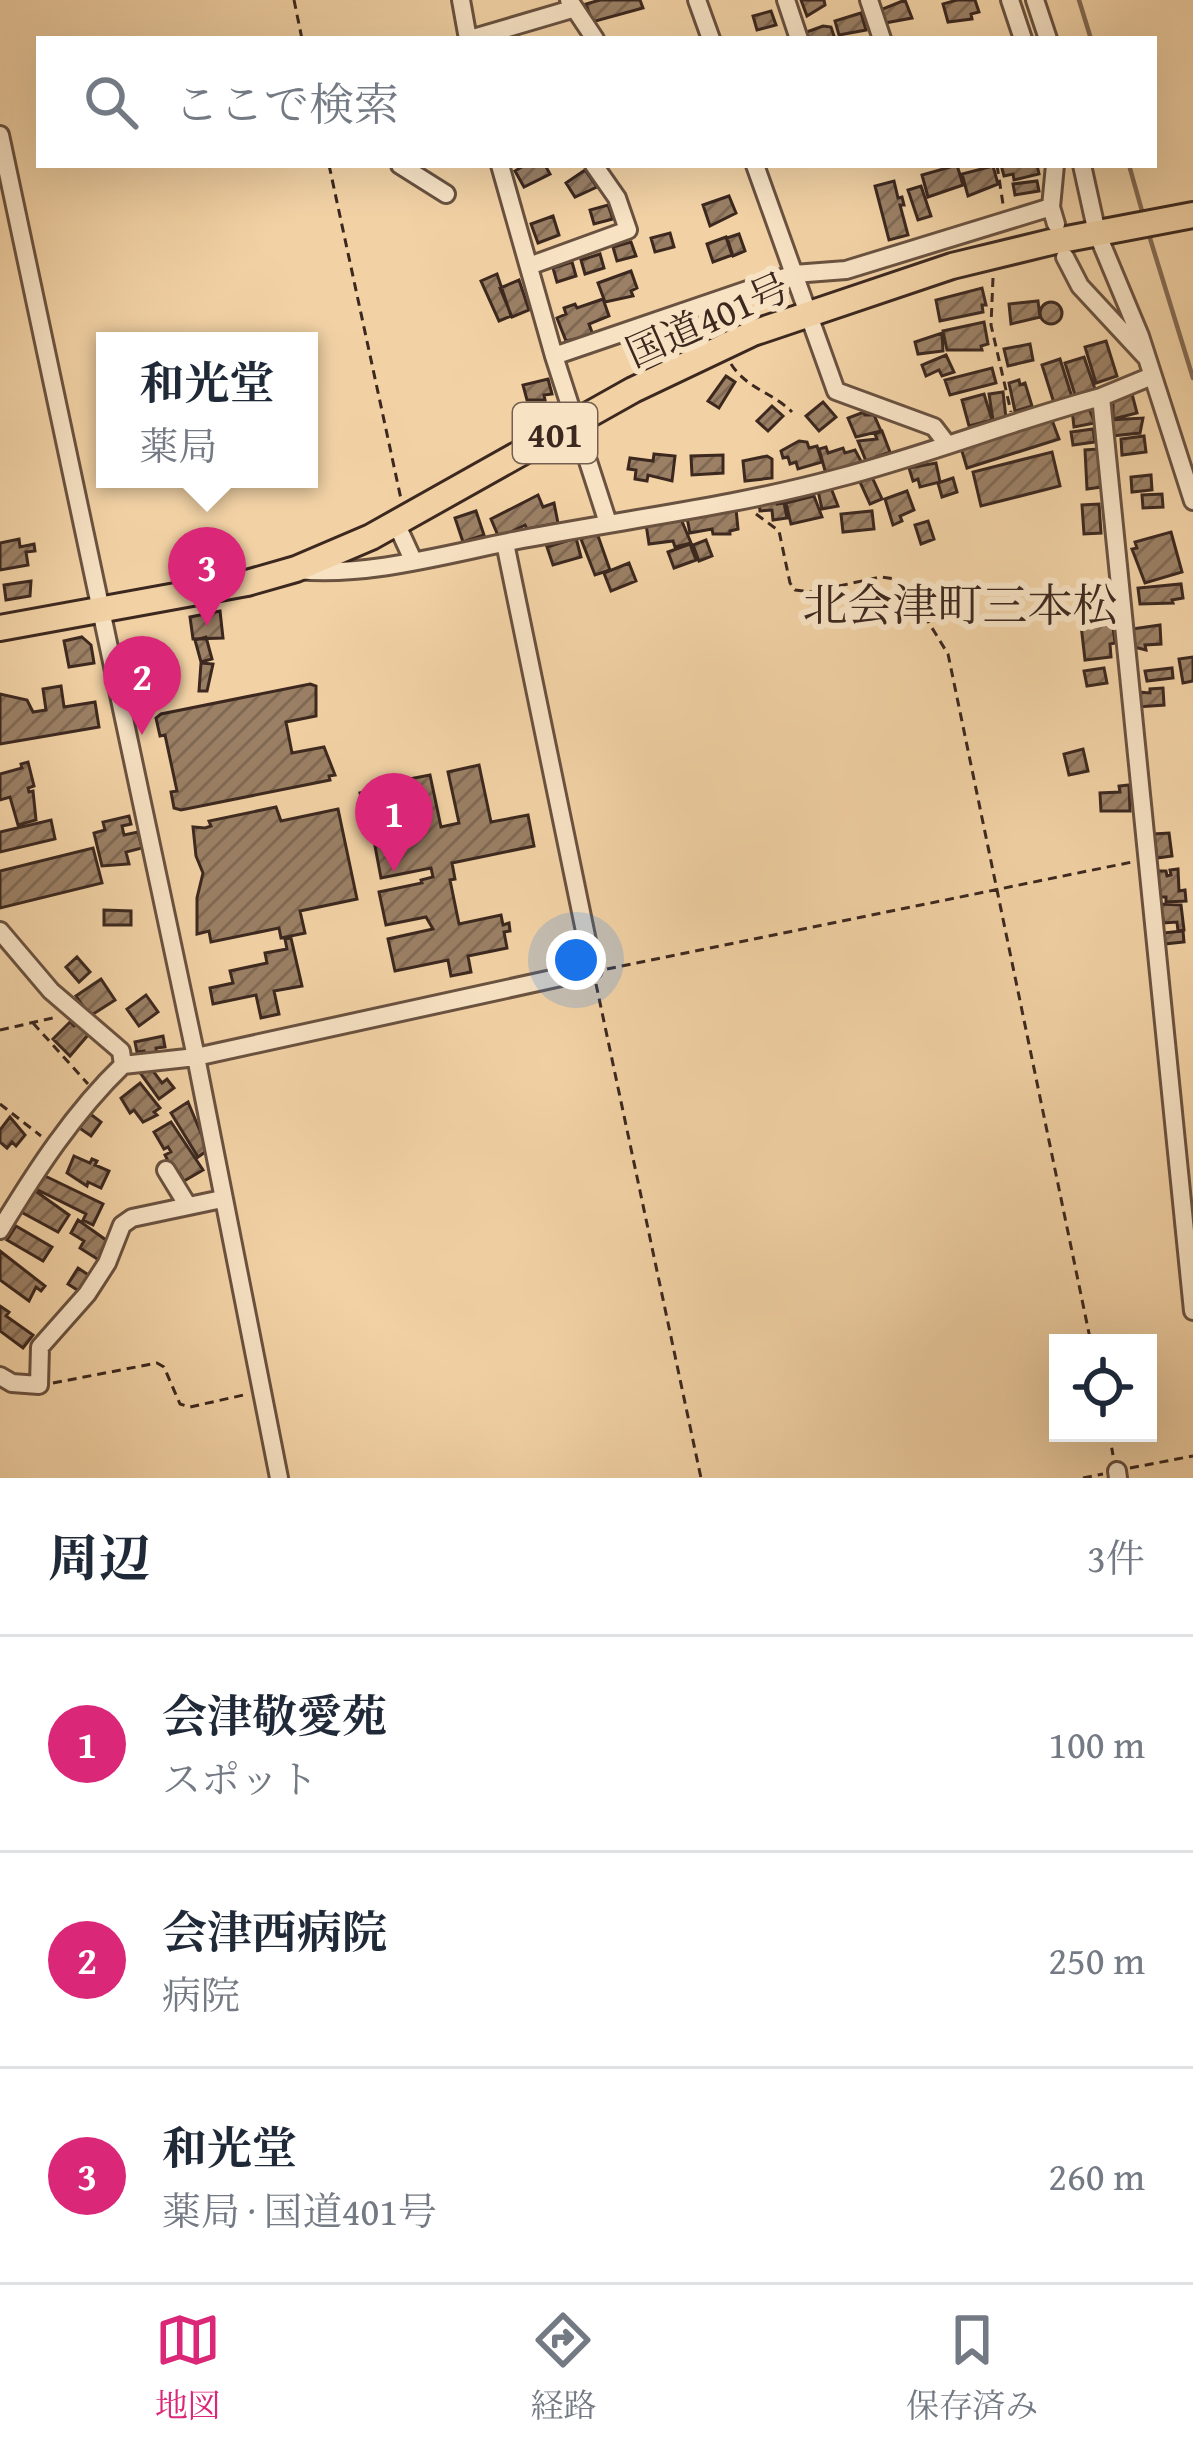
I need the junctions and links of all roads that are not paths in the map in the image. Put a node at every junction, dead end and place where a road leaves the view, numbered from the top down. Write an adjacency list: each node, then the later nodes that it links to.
1 (461, 0): 8 (street)
2 (697, 0): 11 (street)
3 (786, 0): 12 (street)
4 (869, 0): 13 (street)
5 (1010, 0): 14 (street)
6 (1035, 0): 15 (street)
7 (571, 4): 9 (street); 10 (street)
8 (468, 36)
9 (478, 36)
10 (593, 36)
11 (710, 36)
12 (799, 36)
13 (881, 36)
14 (1023, 36)
15 (1047, 36)
16 (0, 135): 42 (street)
17 (405, 168): 23 (street)
18 (501, 168): 27 (street)
19 (596, 168): 27 (street)
20 (756, 168): 28 (street)
21 (1055, 168): 28 (street)
22 (1083, 168): 25 (street)
23 (446, 194)
24 (1193, 215): 25 (highway, 国道401号 / 401)
25 (1103, 232): 29 (highway, 国道401号 / 401); 31 (street)
26 (1065, 257): 31 (street)
27 (529, 266): 30 (street)
28 (794, 274): 29 (street); 30 (street)
29 (807, 313): 34 (highway, 国道401号 / 401); 35 (street)
30 (554, 356): 34 (street)
31 (1146, 357): 32 (street)
32 (1151, 376): 33 (street); 36 (street)
33 (1101, 397): 35 (street); 51 (street)
34 (577, 421): 37 (highway, 国道401号 / 401); 38 (street)
35 (947, 444): 38 (street)
36 (1193, 501)
37 (401, 520): 40 (street); 41 (highway, 国道401号 / 401)
38 (608, 523): 39 (street)
39 (505, 542): 40 (street); 45 (street)
40 (413, 560): 41 (street)
41 (296, 569): 42 (highway, 国道401号 / 401)
42 (103, 608): 43 (highway, 国道401号 / 401); 45 (street)
43 (0, 628)
44 (0, 931): 46 (street)
45 (196, 1057): 46 (street); 48 (street)
46 (123, 1065): 50 (street)
47 (166, 1170): 49 (street)
48 (223, 1199): 49 (street); 53 (street)
49 (188, 1206): 52 (street)
50 (0, 1230)
51 (1193, 1311)
52 (0, 1376)
53 (279, 1478)

